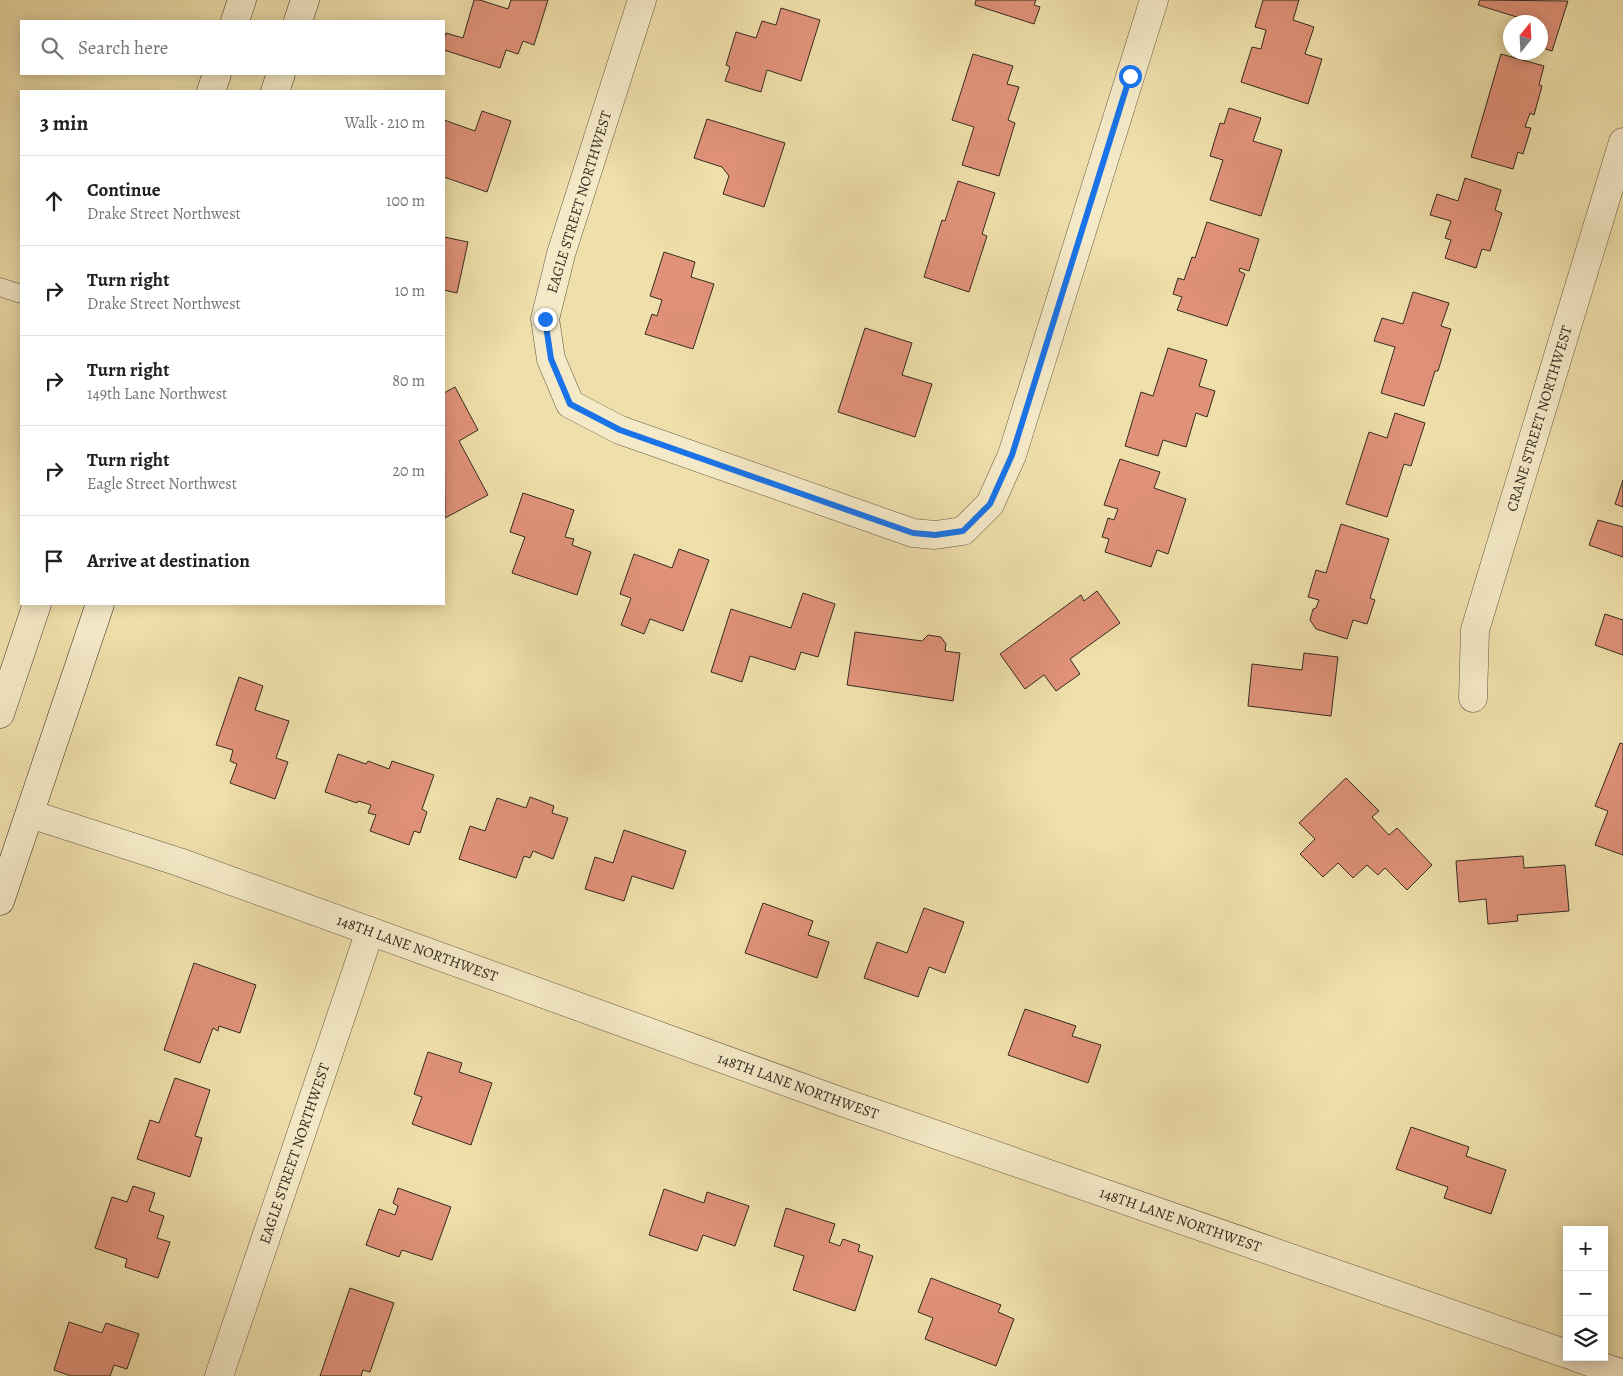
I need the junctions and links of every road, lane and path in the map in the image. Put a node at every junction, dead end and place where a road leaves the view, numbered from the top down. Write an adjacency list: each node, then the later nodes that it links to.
1 (242, 0): 5 (street)
2 (305, 0): 6 (street)
3 (642, 0): 4 (street, EAGLE STREET NORTHWEST)
4 (1154, 0)
5 (235, 20)
6 (298, 20)
7 (217, 75): 9 (street)
8 (281, 75): 10 (street)
9 (211, 90)
10 (275, 90)
11 (1623, 142): 17 (street, CRANE STREET NORTHWEST)
12 (0, 287): 13 (lane)
13 (20, 294)
14 (37, 605): 18 (street)
15 (82, 605): 19 (street)
16 (100, 605): 19 (street)
17 (1473, 698)
18 (0, 714)
19 (43, 772): 20 (street)
20 (30, 814): 21 (street); 22 (street, 148TH LANE NORTHWEST)
21 (0, 901)
22 (370, 932): 23 (street, 148TH LANE NORTHWEST); 26 (street, EAGLE STREET NORTHWEST)
23 (1563, 1353)
24 (1586, 1361): 25 (street)
25 (1623, 1374)
26 (219, 1376)

